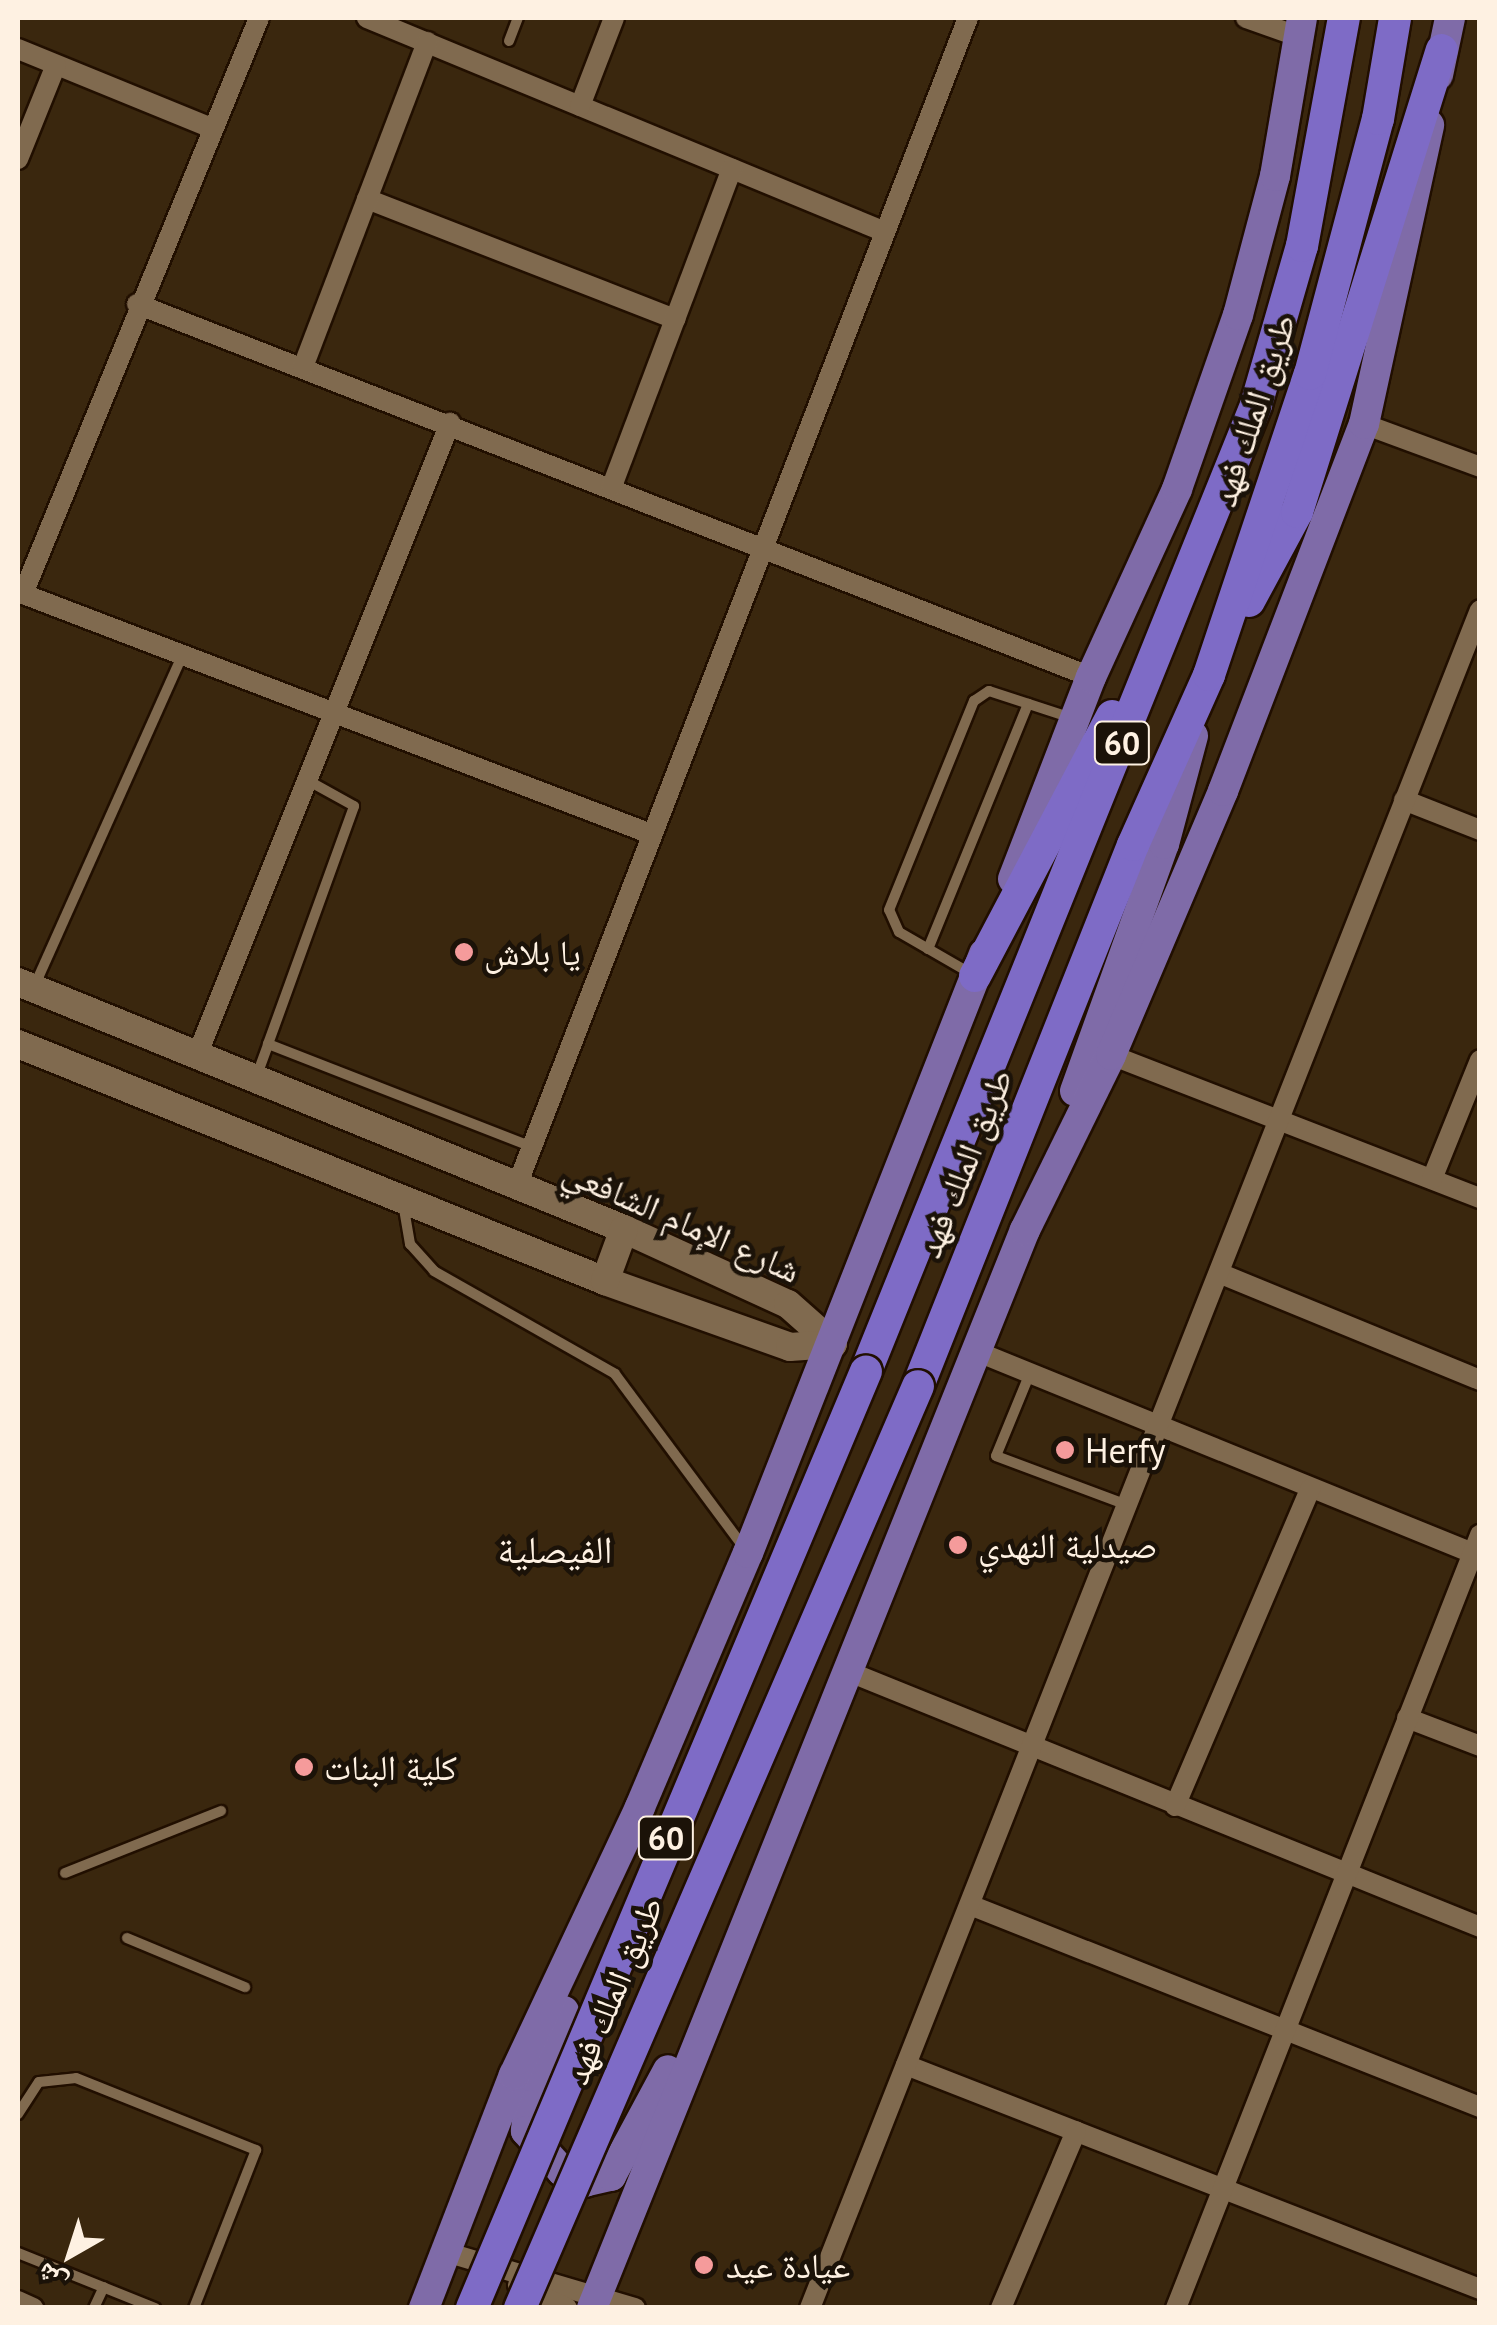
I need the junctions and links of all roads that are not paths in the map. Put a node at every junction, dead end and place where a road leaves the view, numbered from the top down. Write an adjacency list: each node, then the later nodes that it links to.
1 (259, 18): 17 (street)
2 (367, 18): 12 (street)
3 (518, 18): 11 (lane)
4 (614, 18): 16 (street)
5 (968, 18): 21 (street)
6 (1246, 18): 10 (street)
7 (1344, 18): 29 (highway, طريق الملك فهد / 60)
8 (1395, 18): 34 (highway, طريق الملك فهد / 60)
9 (1450, 18): 14 (main road)
10 (1301, 27): 35 (main road)
11 (509, 41)
12 (427, 42): 16 (street); 20 (street)
13 (18, 49): 15 (street)
14 (1442, 50): 26 (main road); 34 (highway)
15 (56, 64): 17 (street); 18 (street)
16 (580, 106): 19 (street)
17 (212, 128): 22 (street)
18 (18, 159)
19 (732, 169): 21 (street); 23 (street)
20 (367, 199): 23 (street); 24 (street)
21 (885, 232): 30 (street)
22 (137, 304): 24 (street); 31 (street)
23 (675, 319): 28 (street)
24 (303, 367): 25 (street)
25 (450, 423): 28 (street); 37 (street)
26 (1364, 424): 27 (street); 49 (main road)
27 (1480, 468)
28 (612, 486): 30 (street)
29 (1206, 535): 44 (highway); 102 (highway, طريق الملك فهد / 60, bridge)
30 (764, 545): 35 (street); 42 (street)
31 (20, 593): 33 (street)
32 (1480, 610): 40 (street)
33 (182, 655): 37 (street); 45 (lane)
34 (1210, 675): 59 (main road); 103 (highway, طريق الملك فهد / 60, bridge)
35 (1091, 677): 38 (main road)
36 (1028, 704): 38 (lane); 43 (lane); 43 (lane)
37 (334, 713): 39 (street); 42 (street)
38 (1075, 719): 44 (main road)
39 (307, 780): 47 (lane); 48 (street)
40 (1404, 800): 41 (street); 52 (street)
41 (1480, 830)
42 (651, 834): 53 (street)
43 (928, 949): 44 (lane)
44 (976, 976): 62 (main road)
45 (26, 985): 48 (main road, شارع الإمام الشافعي)
46 (18, 1044): 56 (main road)
47 (268, 1044): 51 (lane); 53 (lane)
48 (198, 1052): 51 (main road, شارع الإمام الشافعي)
49 (1112, 1055): 52 (street); 59 (main road)
50 (1480, 1060): 54 (street)
51 (257, 1076): 55 (main road, شارع الإمام الشافعي)
52 (1279, 1119): 54 (street); 60 (street)
53 (530, 1146): 55 (street)
54 (1432, 1180): 57 (street)
55 (516, 1188): 58 (main road, شارع الإمام الشافعي)
56 (402, 1197): 61 (main road); 70 (lane)
57 (1480, 1198)
58 (624, 1229): 61 (main road); 62 (main road, شارع الإمام الشافعي)
59 (1025, 1230): 63 (main road)
60 (1219, 1273): 65 (street); 66 (street)
61 (605, 1281): 62 (main road)
62 (833, 1344): 70 (main road)
63 (978, 1352): 64 (street); 71 (main road)
64 (1028, 1378): 66 (street); 68 (lane)
65 (1480, 1380)
66 (1158, 1429): 67 (street); 68 (street)
67 (1310, 1489): 69 (street); 77 (street)
68 (1128, 1505): 74 (street)
69 (1477, 1548): 72 (street)
70 (748, 1552): 76 (main road)
71 (848, 1671): 74 (street); 75 (main road)
72 (1408, 1718): 73 (street); 80 (street)
73 (1480, 1746)
74 (1031, 1750): 77 (street); 81 (street)
75 (796, 1805): 76 (main road); 95 (main road)
76 (640, 1806): 92 (main road)
77 (1175, 1806): 80 (street)
78 (221, 1811): 79 (lane)
79 (64, 1874)
80 (1346, 1874): 82 (street); 85 (street)
81 (970, 1906): 85 (street); 86 (street)
82 (1480, 1928)
83 (127, 1938): 84 (lane)
84 (245, 1988)
85 (1285, 2030): 87 (street); 90 (street)
86 (906, 2065): 89 (street); 106 (street)
87 (1480, 2107)
88 (18, 2114): 100 (lane)
89 (1076, 2131): 90 (street); 107 (street)
90 (1223, 2188): 94 (street); 108 (street)
91 (18, 2252): 93 (lane)
92 (448, 2253): 95 (street); 101 (main road); 104 (street)
93 (104, 2287): 98 (lane); 99 (lane)
94 (1480, 2289)
95 (595, 2300): 105 (street)
96 (18, 2301): 97 (street)
97 (33, 2308)
98 (94, 2308)
99 (155, 2308)
100 (194, 2308)
101 (424, 2308)
102 (472, 2308)
103 (520, 2308)
104 (567, 2308)
105 (635, 2308)
106 (810, 2308)
107 (1001, 2308)
108 (1176, 2308)

